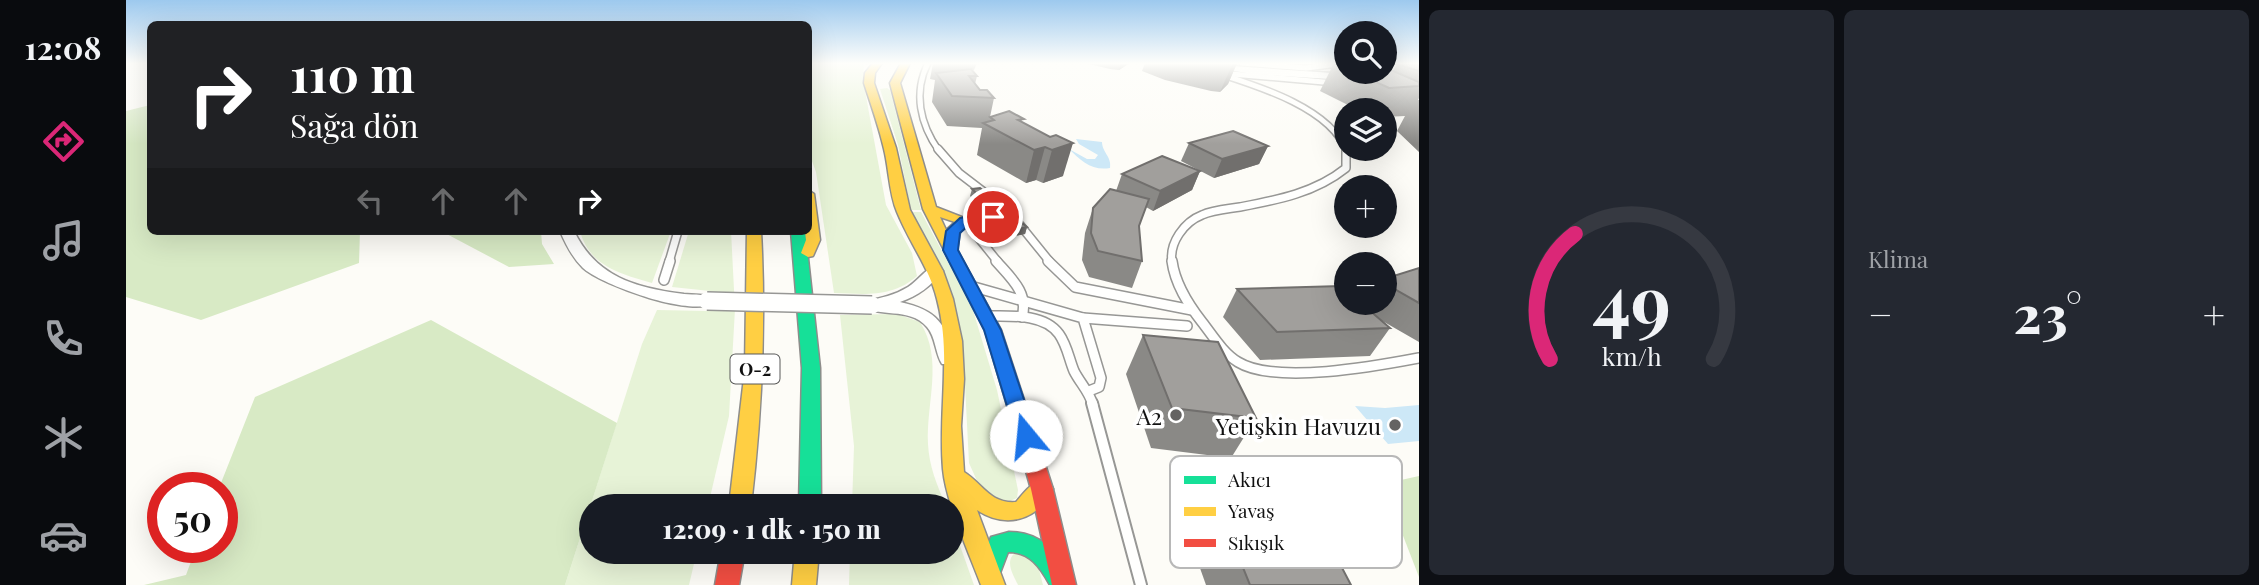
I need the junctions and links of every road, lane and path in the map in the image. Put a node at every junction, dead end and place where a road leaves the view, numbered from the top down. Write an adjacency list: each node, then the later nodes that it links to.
1 (877, 90): 17 (main road)
2 (902, 90): 6 (main road)
3 (917, 90): 5 (lane)
4 (1262, 90): 22 (lane)
5 (1002, 207)
6 (930, 209): 9 (main road); 15 (main road)
7 (1009, 214): 22 (lane)
8 (993, 217): 9 (lane)
9 (965, 221): 15 (main road); 20 (lane)
10 (812, 231): 16 (main road)
11 (568, 235): 21 (street, bridge)
12 (677, 235): 18 (lane)
13 (754, 235): 32 (main road, O-2)
14 (799, 235): 16 (main road)
15 (950, 250): 19 (main road)
16 (803, 269): 33 (main road)
17 (935, 271): 21 (street); 28 (main road)
18 (664, 280)
19 (971, 286): 20 (lane); 23 (main road)
20 (1025, 302): 24 (lane); 25 (lane)
21 (872, 304): 28 (street)
22 (1192, 310): 27 (lane)
23 (986, 316): 24 (lane); 31 (main road)
24 (1022, 317): 29 (lane)
25 (1083, 318): 26 (lane); 29 (lane)
26 (1187, 326)
27 (1419, 358)
28 (955, 379): 30 (main road)
29 (1089, 391): 40 (lane)
30 (954, 472): 31 (main road); 36 (main road)
31 (1042, 489): 39 (main road)
32 (741, 494)
33 (810, 494)
34 (731, 564): 37 (main road)
35 (806, 564): 38 (main road)
36 (991, 579): 39 (main road)
37 (727, 585)
38 (804, 585)
39 (1063, 585)
40 (1142, 585)

